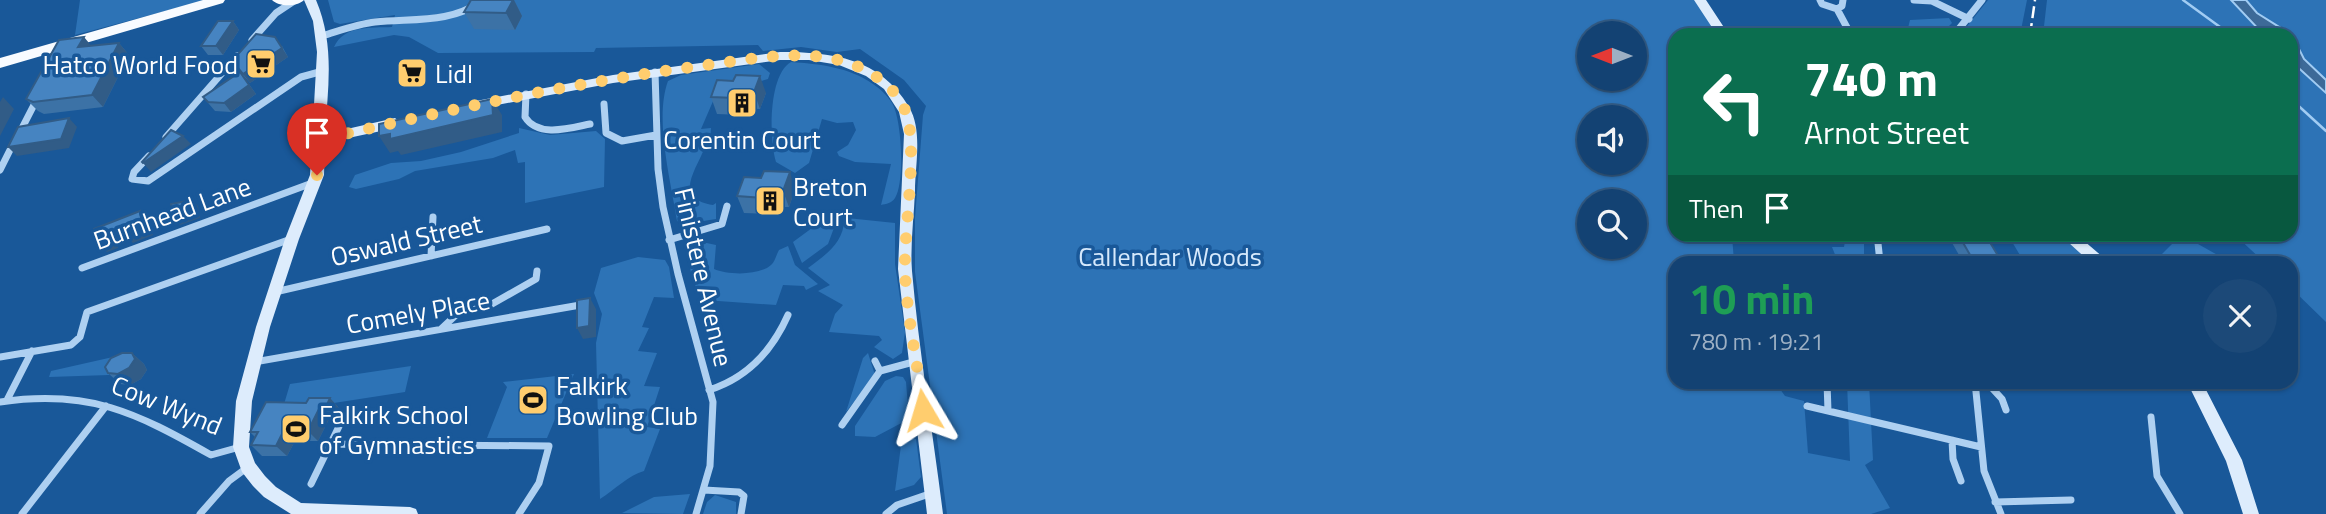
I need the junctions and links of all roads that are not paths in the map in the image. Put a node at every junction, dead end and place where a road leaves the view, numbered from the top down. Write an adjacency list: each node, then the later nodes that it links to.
1 (218, 0): 18 (main road)
2 (484, 0): 15 (street)
3 (1700, 0): 12 (street)
4 (1820, 0): 10 (street)
5 (1843, 0): 10 (street)
6 (1913, 0): 7 (street)
7 (1932, 0): 11 (street)
8 (1982, 0): 11 (street)
9 (294, 2): 15 (street); 16 (street)
10 (1837, 9): 13 (street)
11 (1969, 19): 14 (street)
12 (1718, 28)
13 (1847, 28)
14 (1961, 28)
15 (322, 36): 19 (street)
16 (250, 42)
17 (242, 52): 29 (street)
18 (2, 63)
19 (324, 71): 28 (street); 30 (street)
20 (655, 72): 22 (street); 27 (street, Finistere Avenue); 50 (street)
21 (40, 92): 31 (street)
22 (526, 94): 24 (street); 26 (street)
23 (604, 104): 27 (street)
24 (465, 108)
25 (412, 119): 28 (street)
26 (590, 124)
27 (656, 135): 37 (street, Finistere Avenue)
28 (319, 140): 32 (street)
29 (161, 142)
30 (152, 152)
31 (0, 170)
32 (316, 182): 36 (street); 41 (street, Burnhead Lane)
33 (727, 206): 37 (street)
34 (433, 217): 39 (street)
35 (547, 229): 39 (street, Oswald Street)
36 (292, 239): 43 (street); 47 (street)
37 (669, 240): 57 (street, Finistere Avenue)
38 (2075, 242): 40 (street)
39 (431, 256): 43 (street, Oswald Street)
40 (2092, 256)
41 (82, 268)
42 (537, 271): 46 (street)
43 (274, 293): 51 (street)
44 (590, 303): 46 (street, Comely Place)
45 (788, 315): 57 (street)
46 (440, 329): 51 (street, Comely Place)
47 (32, 351): 48 (street); 58 (street)
48 (0, 357)
49 (875, 361): 52 (street)
50 (918, 361): 52 (street); 74 (street)
51 (254, 362): 68 (street)
52 (880, 371): 65 (street)
53 (1827, 389): 62 (street)
54 (1976, 389): 69 (street)
55 (1997, 389): 61 (street)
56 (2199, 389): 88 (street)
57 (709, 390): 73 (street, Finistere Avenue)
58 (4, 401): 59 (street, Cow Wynd)
59 (106, 406): 68 (street, Cow Wynd); 78 (street)
60 (1807, 406): 62 (street)
61 (2006, 410)
62 (1828, 411): 66 (street)
63 (345, 414): 67 (street)
64 (2151, 417): 87 (street)
65 (842, 425)
66 (1952, 440): 69 (street); 71 (street)
67 (331, 444): 72 (street); 81 (street)
68 (241, 447): 70 (street, Cow Wynd)
69 (1981, 447): 76 (street)
70 (248, 467): 77 (street, Cow Wynd); 79 (street)
71 (1961, 481)
72 (311, 484)
73 (704, 490): 82 (street, Finistere Avenue); 83 (street)
74 (932, 493): 84 (street); 85 (street)
75 (2071, 500): 76 (street)
76 (1995, 502): 86 (street)
77 (298, 512): 80 (street, Cow Wynd)
78 (22, 514)
79 (200, 514)
80 (410, 514)
81 (519, 514)
82 (696, 514)
83 (741, 514)
84 (886, 514)
85 (935, 514)
86 (2001, 514)
87 (2180, 514)
88 (2251, 514)

